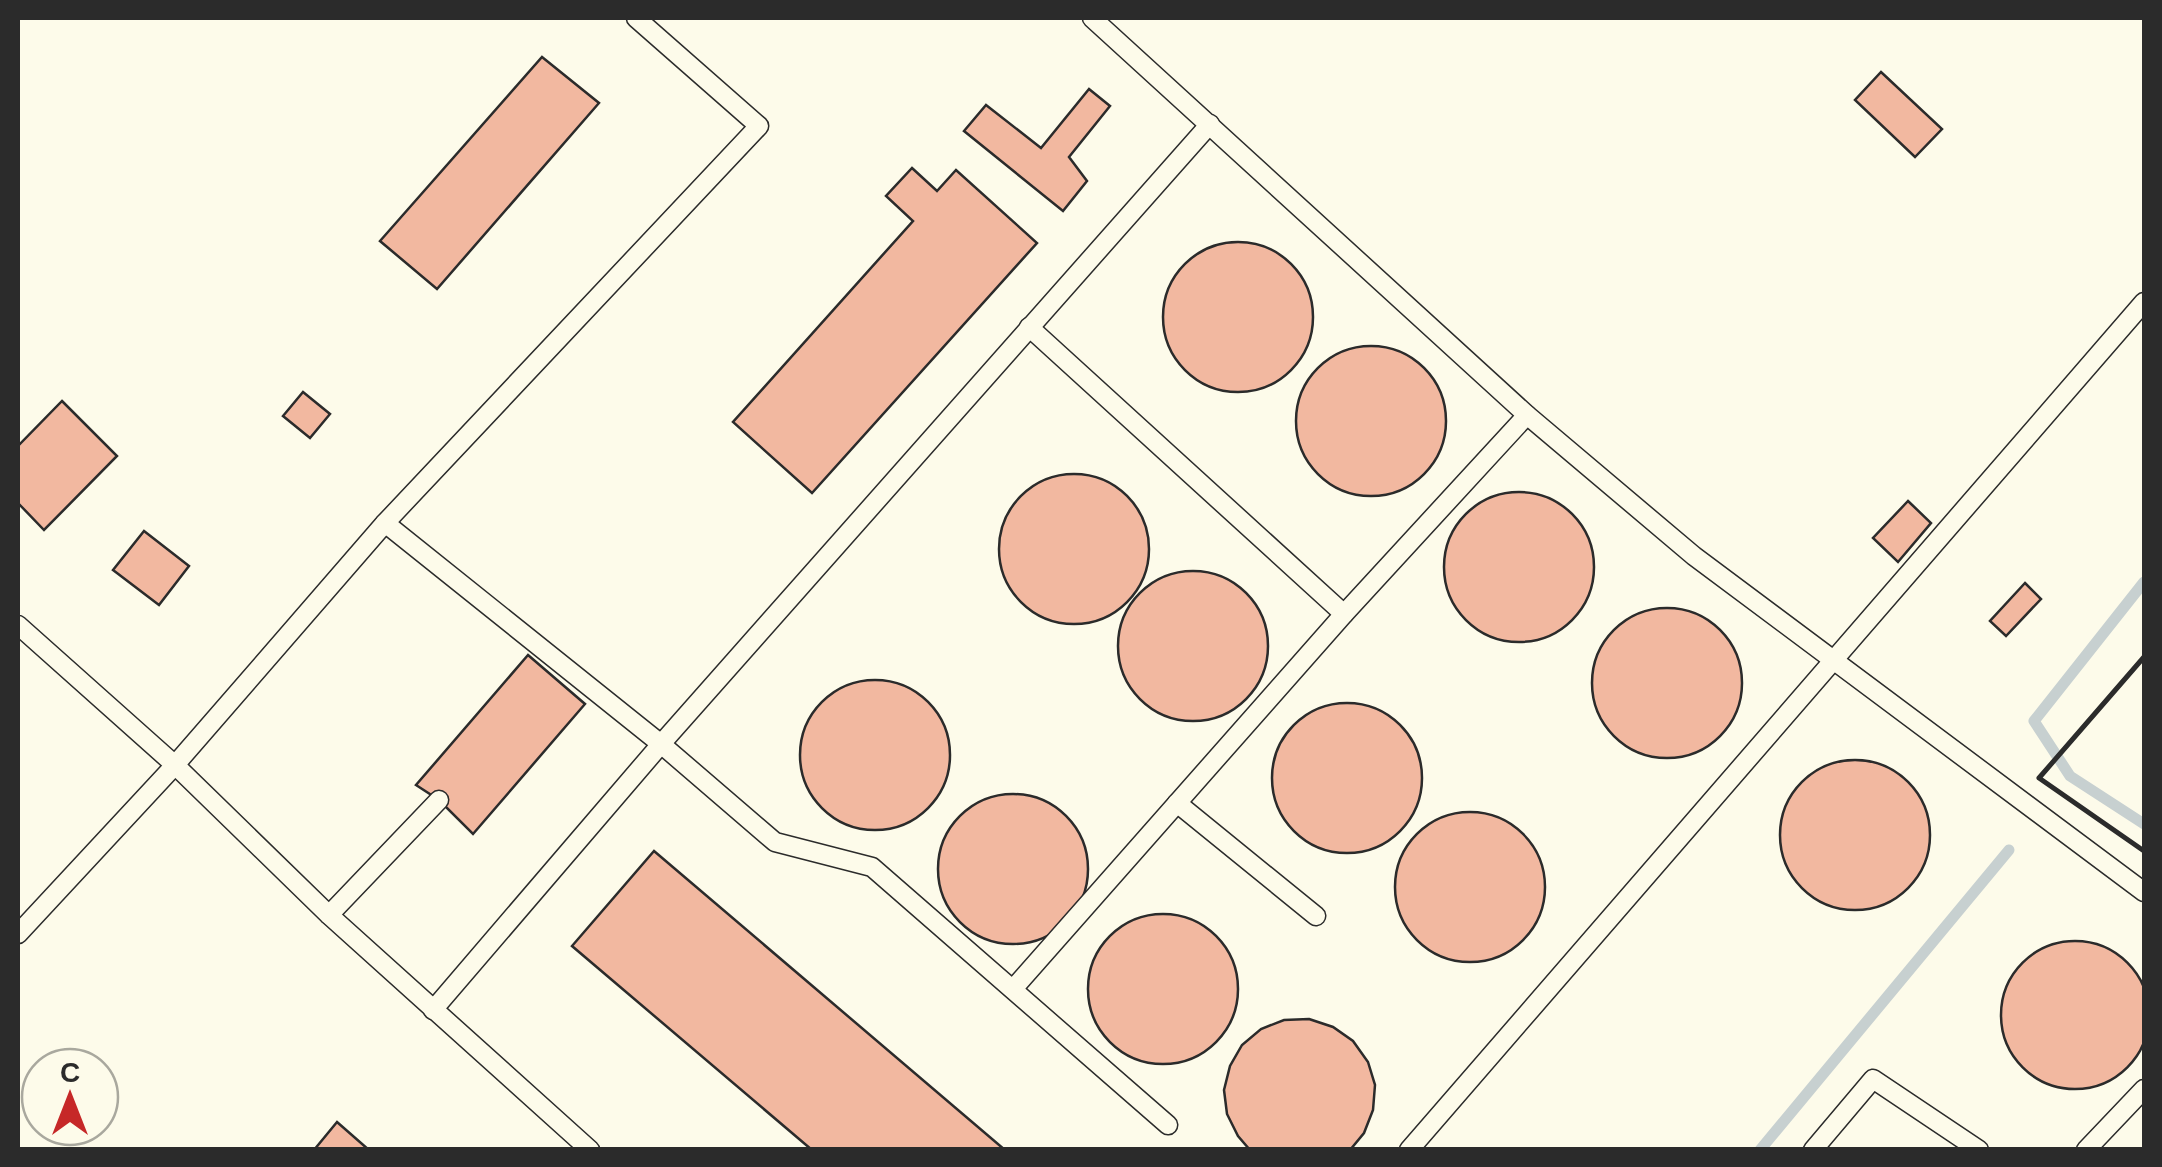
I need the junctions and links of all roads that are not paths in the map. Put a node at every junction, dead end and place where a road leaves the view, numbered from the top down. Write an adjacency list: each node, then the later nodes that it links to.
1 (636, 18): 7 (lane)
2 (1092, 18): 3 (lane)
3 (1210, 124): 5 (lane); 6 (lane)
4 (2144, 302): 10 (lane)
5 (1029, 327): 8 (lane); 11 (lane)
6 (1527, 415): 8 (lane); 10 (lane)
7 (386, 523): 11 (lane); 12 (lane)
8 (1344, 614): 14 (lane)
9 (18, 626): 12 (lane)
10 (1835, 662): 15 (lane); 24 (lane)
11 (661, 744): 19 (lane); 20 (lane)
12 (174, 765): 16 (lane); 18 (lane)
13 (439, 800): 16 (lane)
14 (1178, 803): 17 (lane); 19 (lane)
15 (2144, 892)
16 (329, 915): 20 (lane)
17 (1316, 916)
18 (18, 934)
19 (1013, 990): 22 (lane)
20 (433, 1010): 23 (lane)
21 (2144, 1089): 27 (lane)
22 (1168, 1125)
23 (590, 1150)
24 (1409, 1150)
25 (1813, 1150): 26 (lane)
26 (1979, 1150)
27 (2086, 1150)

